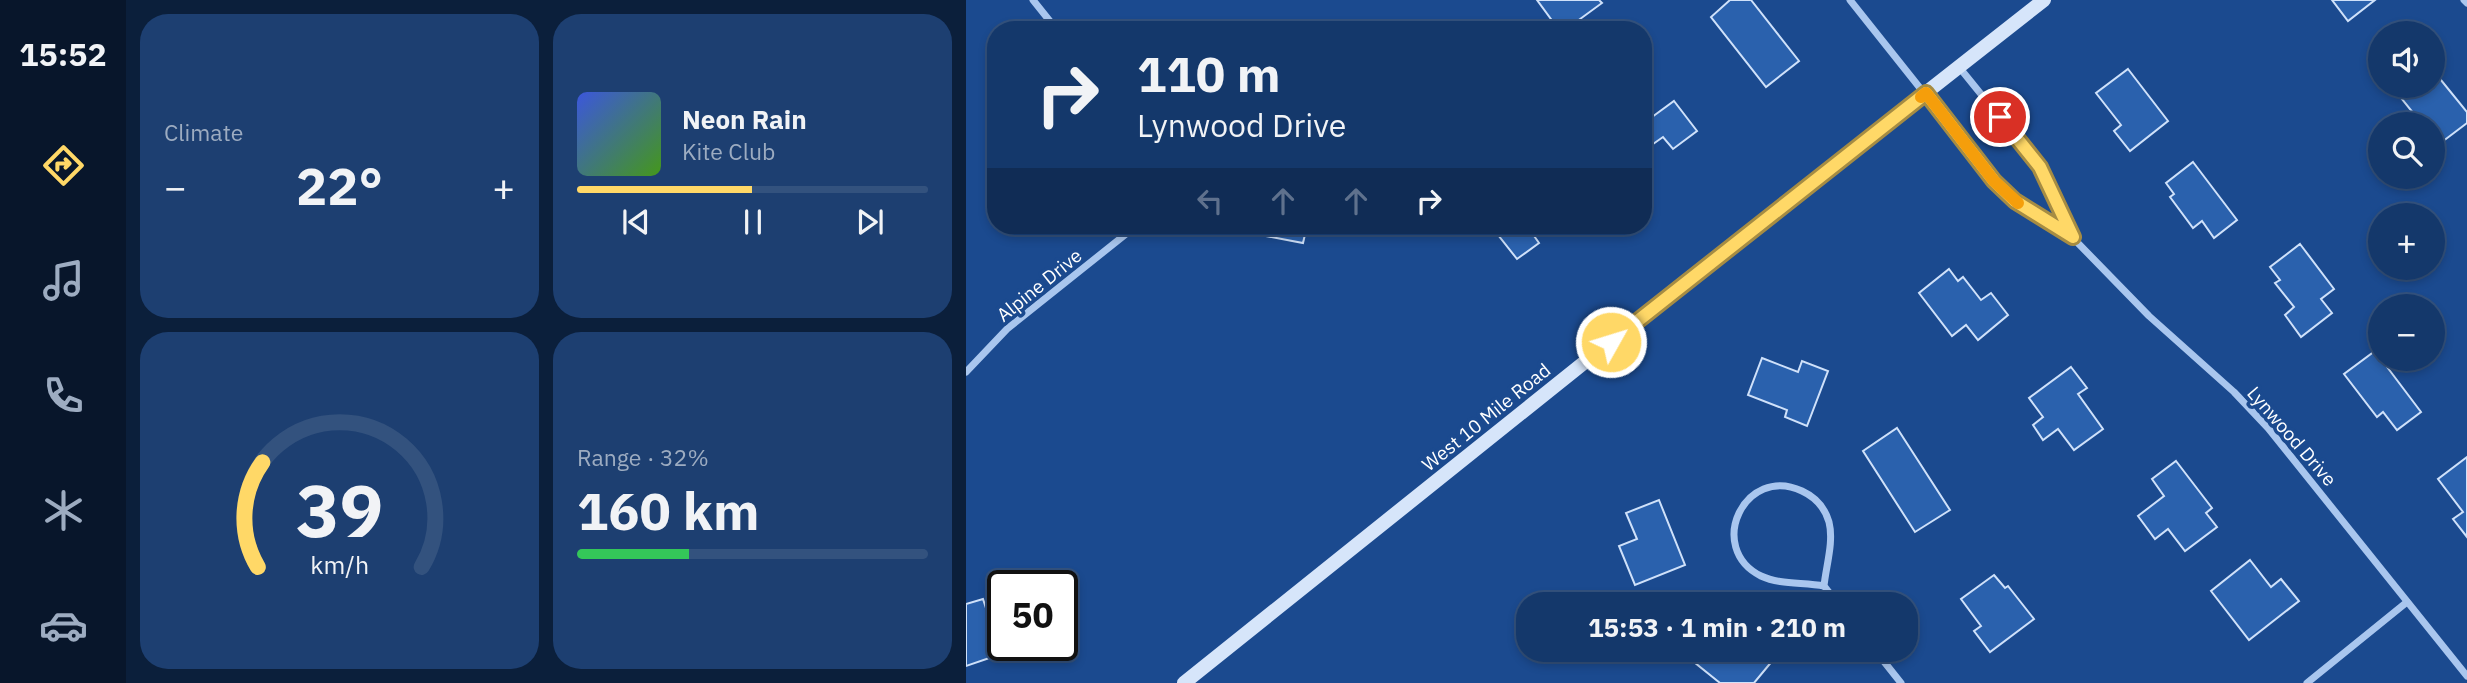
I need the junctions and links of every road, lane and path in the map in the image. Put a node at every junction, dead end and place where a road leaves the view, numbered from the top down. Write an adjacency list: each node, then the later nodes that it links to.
1 (1033, 0): 4 (street)
2 (1850, 0): 6 (street, Lynwood Drive)
3 (2044, 0): 5 (main road, West 10 Mile Road)
4 (1050, 21)
5 (1959, 67): 6 (main road, West 10 Mile Road); 8 (street, Lynwood Drive)
6 (1926, 93): 8 (street, Lynwood Drive); 15 (main road, West 10 Mile Road)
7 (1125, 235): 9 (street, Alpine Drive)
8 (2073, 237): 12 (street, Lynwood Drive)
9 (966, 372)
10 (1824, 586): 10 (street); 11 (street)
11 (1829, 592)
12 (2407, 602): 14 (street, Lynwood Drive); 17 (street)
13 (1884, 662): 16 (street)
14 (2467, 676)
15 (1184, 683)
16 (1901, 683)
17 (2307, 683)

